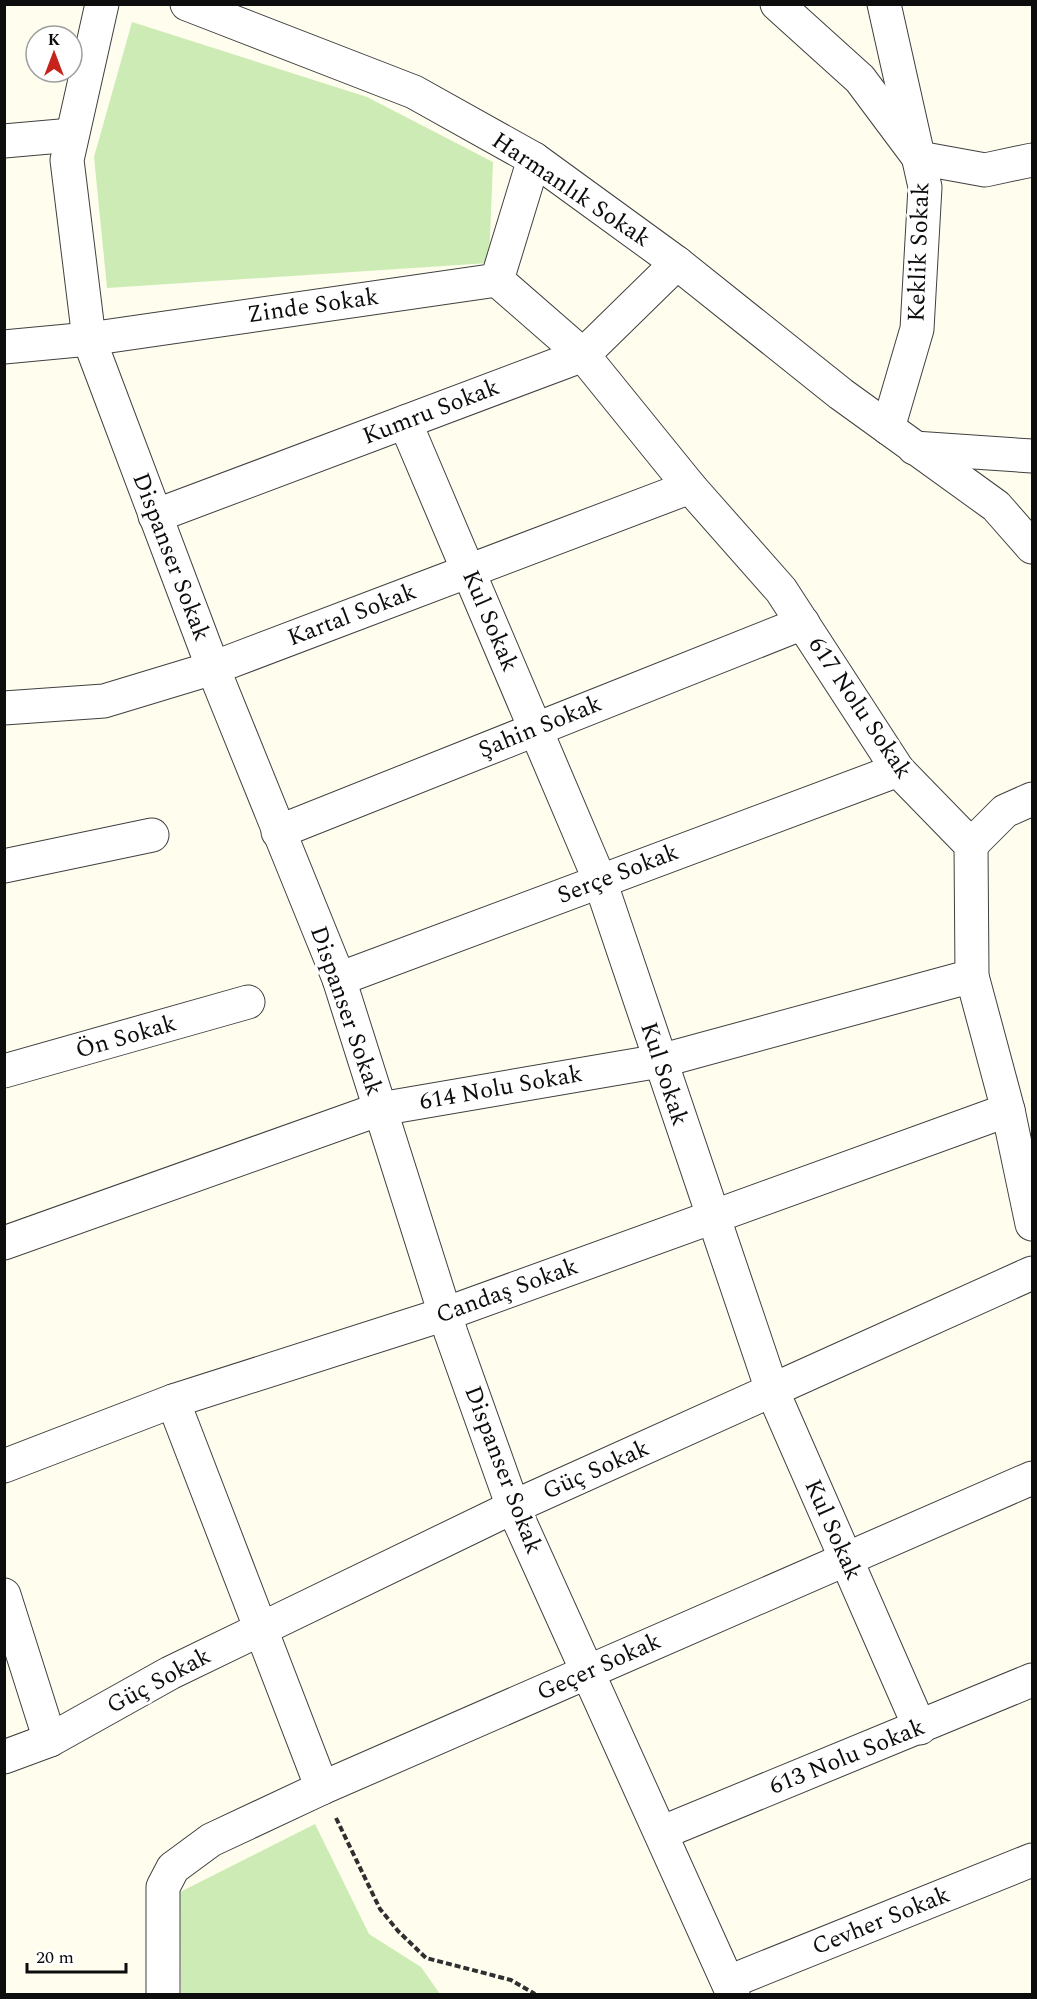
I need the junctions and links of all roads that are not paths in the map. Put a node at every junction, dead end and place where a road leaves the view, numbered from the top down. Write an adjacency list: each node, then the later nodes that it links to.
1 (102, 4): 5 (street, Dispanser Sokak)
2 (187, 4): 8 (street, Harmanlık Sokak)
3 (777, 4): 7 (street)
4 (885, 4): 7 (street, Keklik Sokak)
5 (72, 135): 6 (street); 12 (street, Dispanser Sokak)
6 (4, 141)
7 (919, 158): 9 (street); 16 (street, Keklik Sokak)
8 (534, 159): 10 (street, Harmanlık Sokak); 11 (street)
9 (1032, 160)
10 (678, 263): 14 (street, Kumru Sokak); 16 (street, Harmanlık Sokak)
11 (497, 280): 12 (street, Zinde Sokak); 14 (street, 617 Nolu Sokak)
12 (89, 339): 13 (street, Zinde Sokak); 20 (street, Dispanser Sokak)
13 (4, 348)
14 (583, 355): 15 (street, Kumru Sokak); 18 (street, 617 Nolu Sokak)
15 (405, 422): 20 (street, Kumru Sokak); 22 (street, Kul Sokak)
16 (900, 438): 17 (street); 19 (street, Harmanlık Sokak)
17 (1027, 456): 19 (street)
18 (690, 487): 22 (street, Kartal Sokak); 23 (street, 617 Nolu Sokak)
19 (996, 506): 21 (street, Harmanlık Sokak)
20 (155, 516): 24 (street, Dispanser Sokak)
21 (1032, 547)
22 (469, 570): 24 (street, Kartal Sokak); 26 (street, Kul Sokak)
23 (803, 623): 26 (street, Şahin Sokak); 27 (street, 617 Nolu Sokak)
24 (213, 668): 25 (street, Kartal Sokak); 29 (street, Dispanser Sokak)
25 (4, 708)
26 (536, 729): 29 (street, Şahin Sokak); 33 (street, Kul Sokak)
27 (898, 770): 31 (street, 617 Nolu Sokak); 33 (street, Serçe Sokak)
28 (1032, 799): 31 (street)
29 (278, 832): 35 (street, Dispanser Sokak)
30 (153, 835): 32 (street)
31 (971, 845): 34 (street)
32 (4, 866)
33 (600, 881): 35 (street, Serçe Sokak); 37 (street, Kul Sokak)
34 (972, 975): 37 (street, 614 Nolu Sokak); 40 (street)
35 (339, 979): 39 (street, Dispanser Sokak)
36 (248, 1002): 38 (street, Ön Sokak)
37 (660, 1061): 39 (street, 614 Nolu Sokak); 41 (street, Kul Sokak)
38 (4, 1071)
39 (380, 1109): 43 (street, 614 Nolu Sokak); 45 (street, Dispanser Sokak)
40 (1008, 1110): 41 (street, Candaş Sokak); 42 (street)
41 (712, 1217): 45 (street, Candaş Sokak); 46 (street, Kul Sokak)
42 (1032, 1224)
43 (4, 1243)
44 (1032, 1273): 46 (street, Güç Sokak)
45 (445, 1314): 47 (street, Candaş Sokak); 50 (street, Dispanser Sokak)
46 (772, 1390): 50 (street, Güç Sokak); 51 (street, Kul Sokak)
47 (173, 1401): 48 (street, Candaş Sokak); 53 (street)
48 (4, 1466)
49 (1032, 1478): 51 (street, Geçer Sokak)
50 (513, 1507): 53 (street, Güç Sokak); 54 (street, Dispanser Sokak)
51 (846, 1559): 54 (street, Geçer Sokak); 56 (street, Kul Sokak)
52 (4, 1595): 57 (street)
53 (260, 1629): 57 (street, Güç Sokak); 59 (street)
54 (588, 1671): 59 (street, Geçer Sokak); 60 (street, Dispanser Sokak)
55 (1032, 1680): 56 (street, 613 Nolu Sokak)
56 (920, 1728): 60 (street, 613 Nolu Sokak)
57 (50, 1740): 58 (street, Güç Sokak)
58 (4, 1757)
59 (321, 1788): 63 (street, Geçer Sokak)
60 (661, 1833): 62 (street, Dispanser Sokak)
61 (1032, 1860): 62 (street, Cevher Sokak)
62 (731, 1988)
63 (163, 1995)

